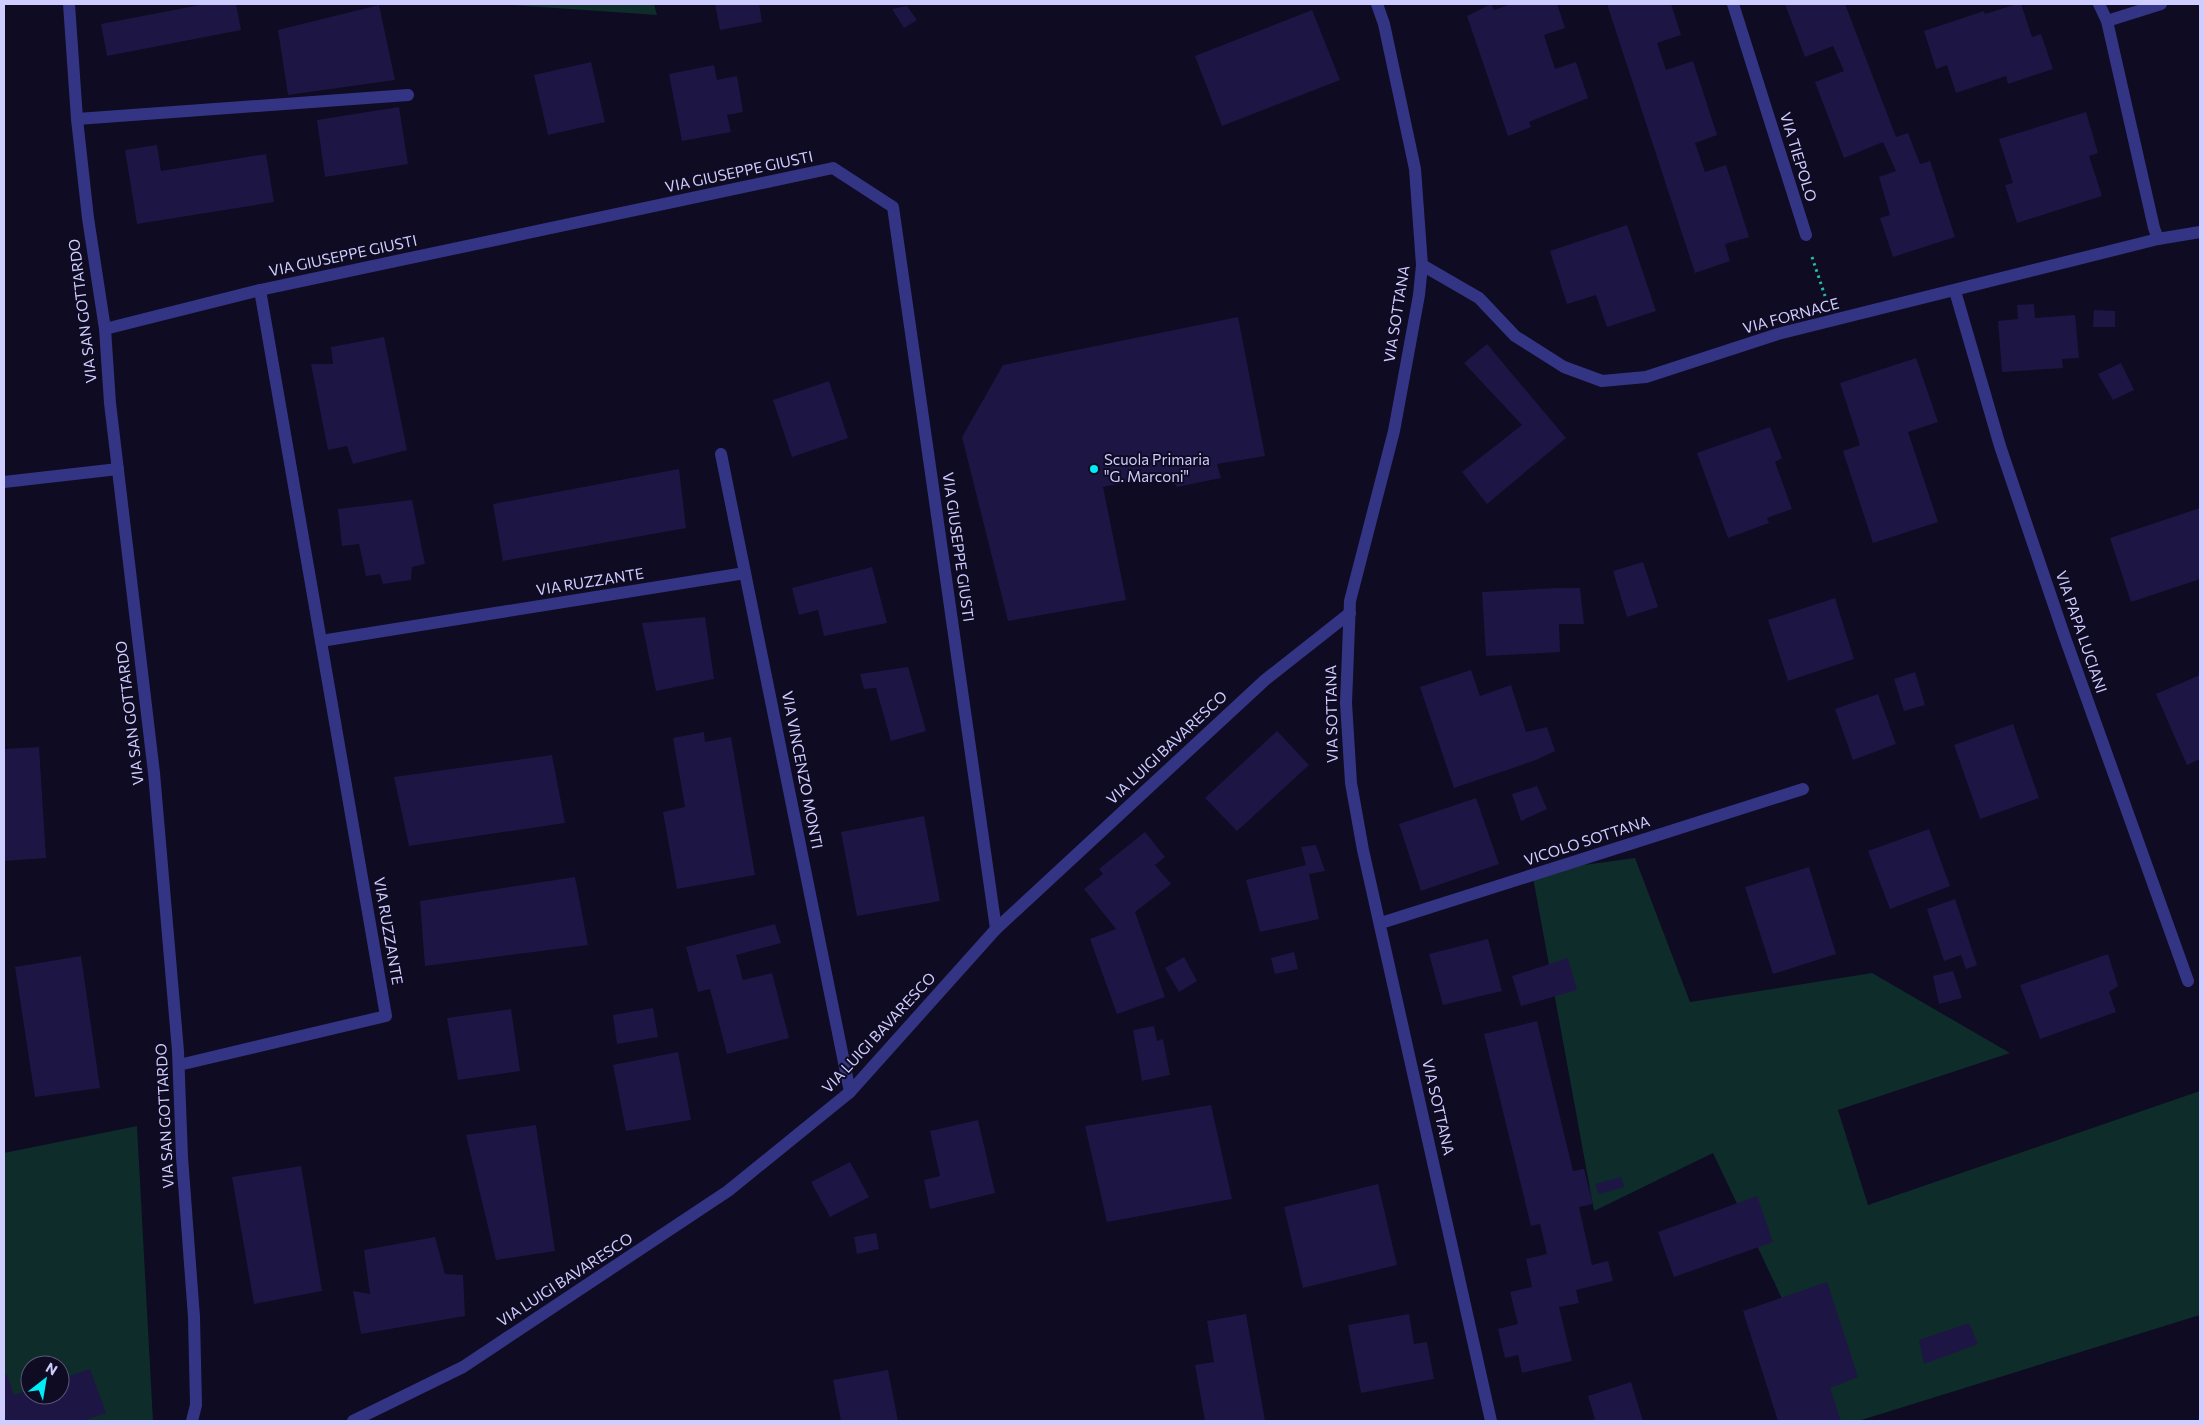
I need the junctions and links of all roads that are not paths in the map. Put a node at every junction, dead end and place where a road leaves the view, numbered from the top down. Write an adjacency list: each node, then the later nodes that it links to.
1 (69, 4): 8 (street, VIA SAN GOTTARDO)
2 (1377, 4): 12 (street, VIA SOTTANA)
3 (1733, 4): 10 (street, VIA TIEPOLO)
4 (2099, 4): 6 (street)
5 (2161, 4): 6 (street)
6 (2107, 21): 11 (street)
7 (408, 95): 8 (street)
8 (77, 119): 15 (street, VIA SAN GOTTARDO)
9 (2200, 232): 11 (street, VIA FORNACE)
10 (1806, 235)
11 (2158, 240): 14 (street, VIA FORNACE)
12 (1422, 265): 14 (street, VIA FORNACE); 20 (street, VIA SOTTANA)
13 (260, 290): 15 (street, VIA GIUSEPPE GIUSTI); 21 (street, VIA RUZZANTE); 24 (street, VIA GIUSEPPE GIUSTI)
14 (1955, 291): 25 (street, VIA PAPA LUCIANI)
15 (105, 329): 17 (street, VIA SAN GOTTARDO)
16 (721, 454): 19 (street, VIA VINCENZO MONTI)
17 (118, 469): 18 (street); 26 (street, VIA SAN GOTTARDO)
18 (4, 482)
19 (745, 573): 21 (street, VIA RUZZANTE); 27 (street, VIA VINCENZO MONTI)
20 (1350, 613): 23 (street, VIA SOTTANA); 24 (street, VIA LUIGI BAVARESCO)
21 (321, 641): 26 (street, VIA RUZZANTE)
22 (1803, 789): 23 (street, VICOLO SOTTANA)
23 (1381, 923): 30 (street, VIA SOTTANA)
24 (996, 928): 27 (street, VIA LUIGI BAVARESCO)
25 (2188, 981)
26 (179, 1065): 28 (street, VIA SAN GOTTARDO)
27 (850, 1092): 29 (street, VIA LUIGI BAVARESCO)
28 (192, 1421)
29 (353, 1421)
30 (1491, 1421)

